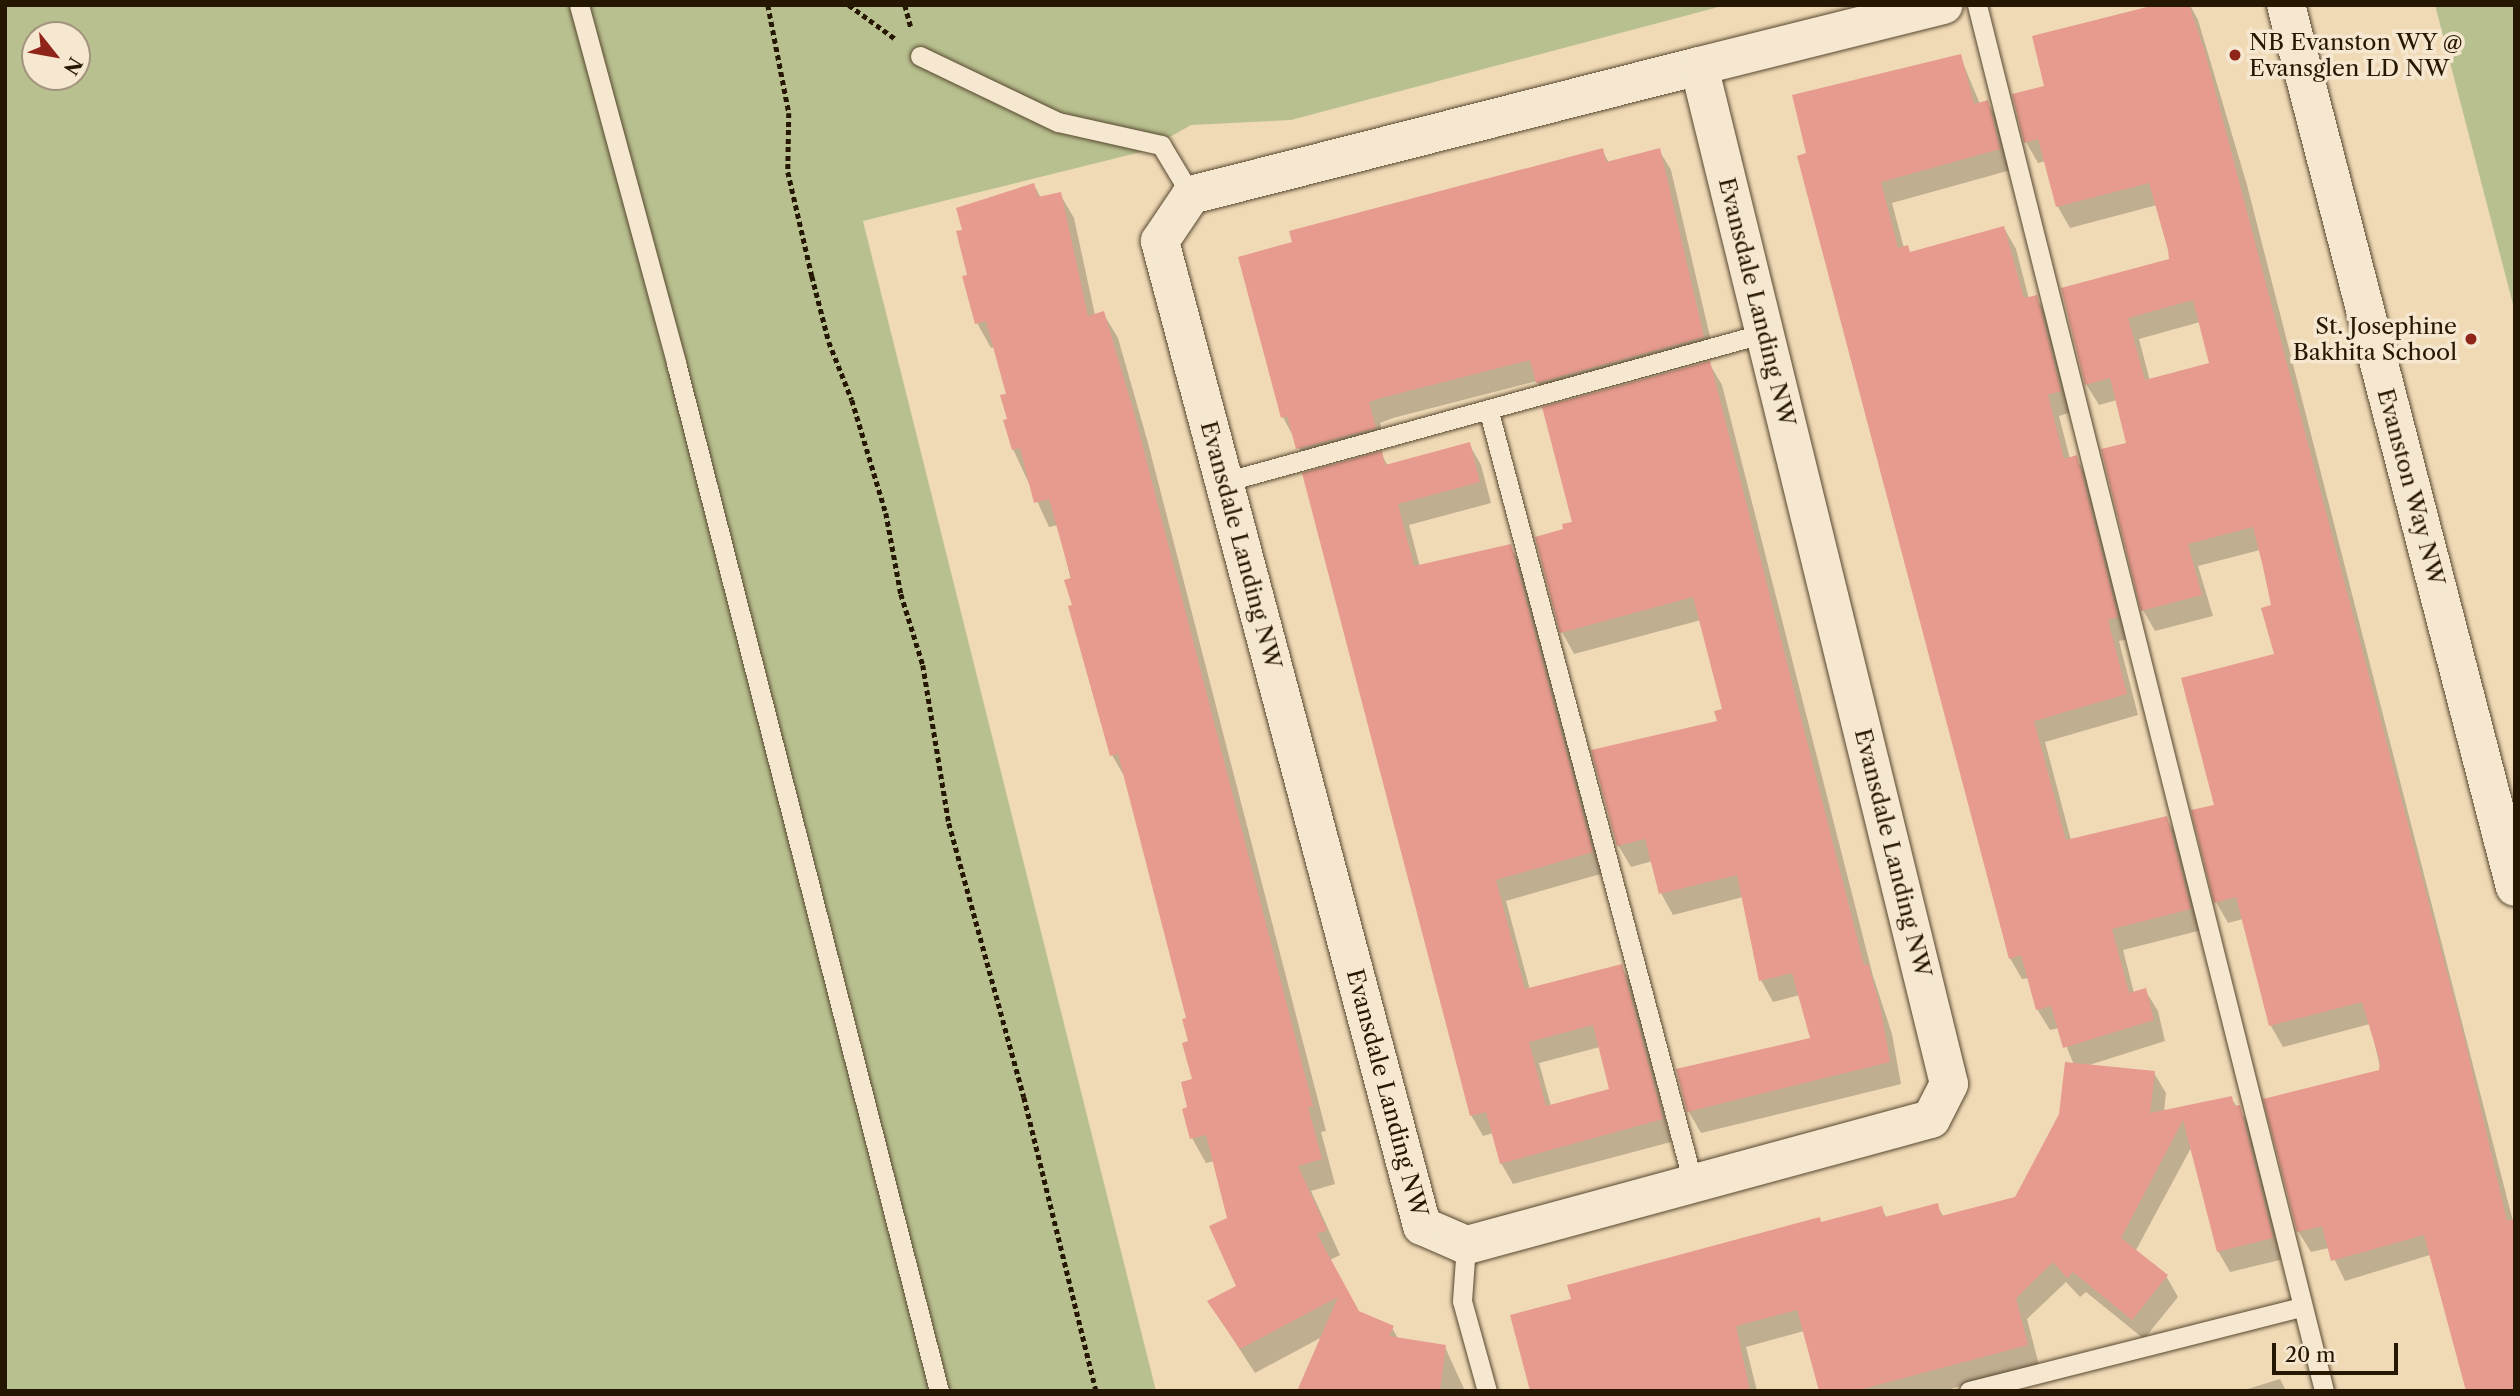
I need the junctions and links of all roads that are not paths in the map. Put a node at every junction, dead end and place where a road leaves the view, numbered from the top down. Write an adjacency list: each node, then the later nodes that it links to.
1 (579, 5): 15 (lane)
2 (1944, 5): 6 (street)
3 (1976, 5): 14 (lane)
4 (2286, 5): 11 (street, Evanston Way NW)
5 (920, 56): 7 (lane)
6 (1699, 66): 7 (street); 8 (street, Evansdale Landing NW)
7 (1191, 195): 10 (street, Evansdale Landing NW)
8 (1765, 333): 9 (lane); 12 (street, Evansdale Landing NW)
9 (1489, 412): 10 (lane); 12 (lane)
10 (1224, 482): 13 (street, Evansdale Landing NW)
11 (2515, 887)
12 (1693, 1184): 13 (street, Evansdale Landing NW)
13 (1466, 1245): 16 (lane)
14 (2302, 1307): 17 (lane); 18 (lane)
15 (939, 1391)
16 (1487, 1391)
17 (1969, 1391)
18 (2324, 1391)

